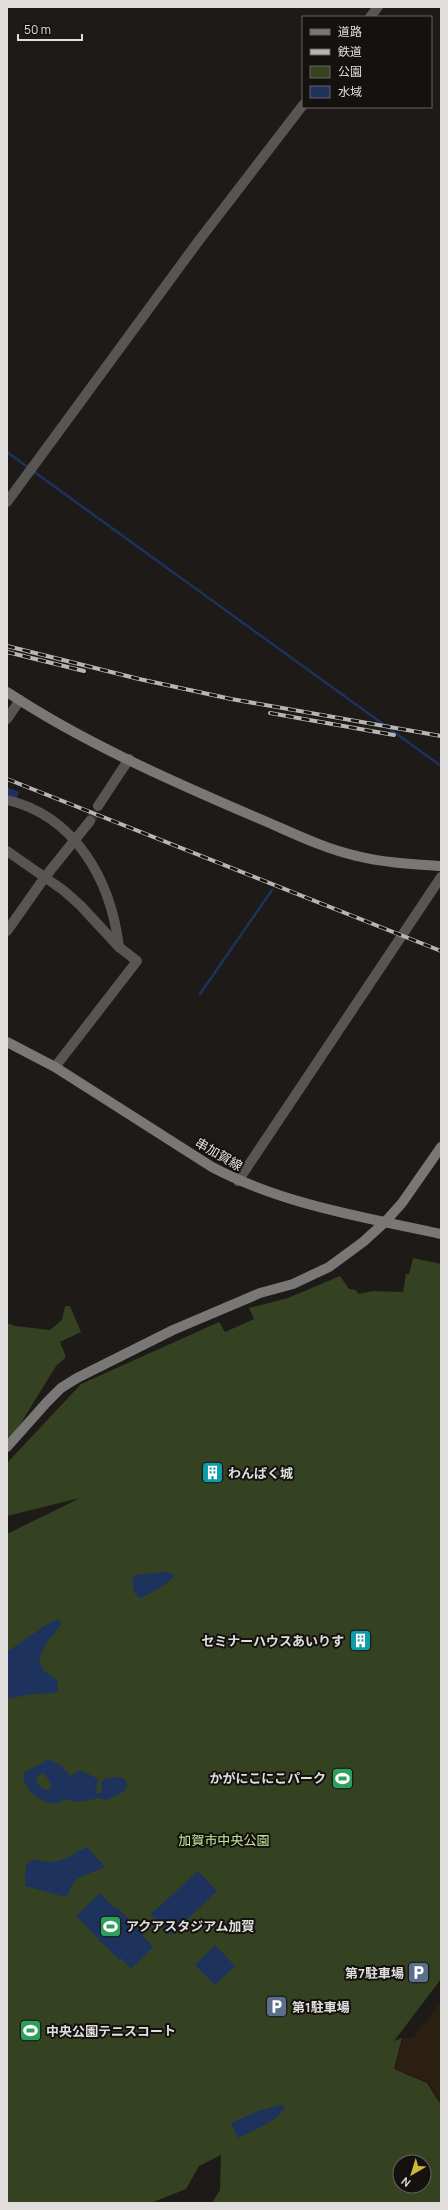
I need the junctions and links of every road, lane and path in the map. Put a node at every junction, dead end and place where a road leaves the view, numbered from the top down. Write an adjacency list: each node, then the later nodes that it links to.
1 (378, 7): 2 (street)
2 (371, 16)
3 (302, 106): 4 (street)
4 (7, 502)
5 (7, 692): 6 (street)
6 (20, 700): 7 (street); 8 (street)
7 (7, 719)
8 (129, 759): 10 (street); 14 (street)
9 (7, 800): 12 (street)
10 (98, 806)
11 (90, 821): 12 (street)
12 (74, 838): 15 (street); 18 (street)
13 (7, 851): 15 (street)
14 (441, 866)
15 (45, 877): 17 (street); 18 (street)
16 (441, 877): 22 (street)
17 (7, 930)
18 (119, 947): 20 (street)
19 (7, 1042): 20 (street, 串加賀線)
20 (55, 1067): 22 (street, 串加賀線)
21 (441, 1146): 23 (street)
22 (238, 1180): 23 (street, 串加賀線)
23 (385, 1222): 24 (street, 串加賀線); 25 (street)
24 (441, 1234)
25 (7, 1447)

